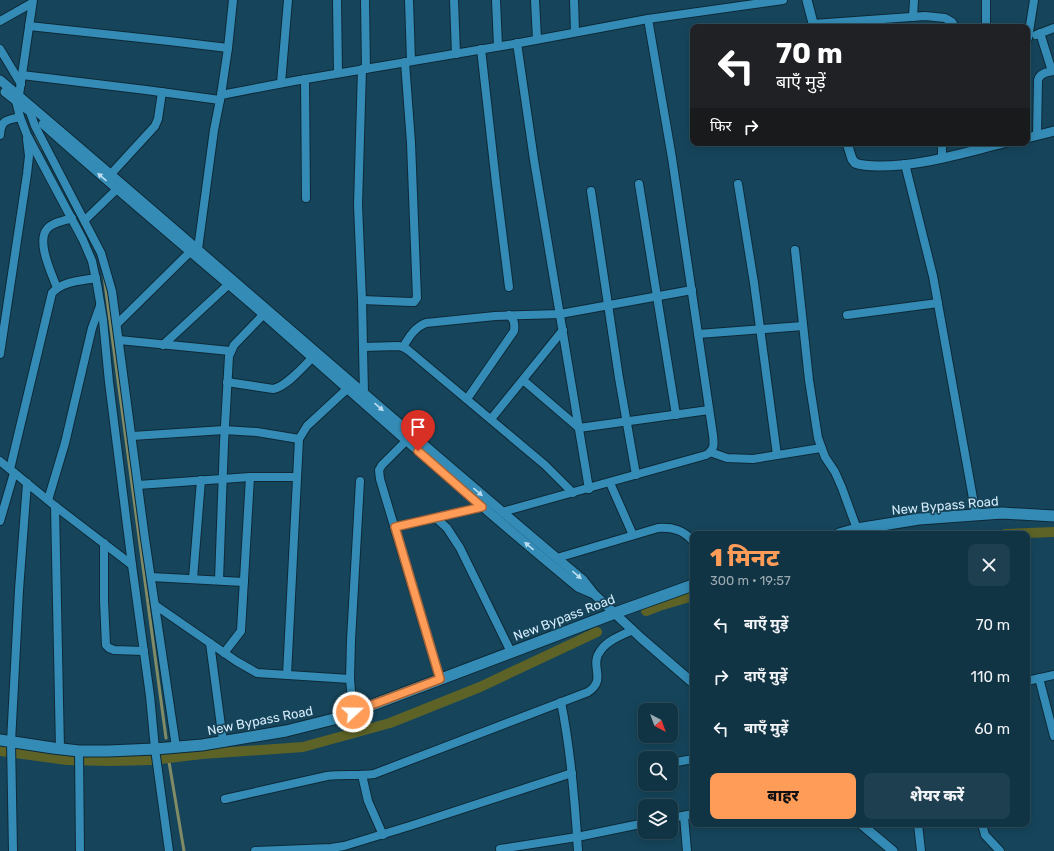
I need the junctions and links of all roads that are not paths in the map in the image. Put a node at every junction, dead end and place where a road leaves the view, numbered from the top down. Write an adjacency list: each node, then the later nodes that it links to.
1 (233, 0): 32 (street)
2 (288, 0): 43 (street)
3 (337, 0): 40 (street)
4 (365, 0): 37 (street)
5 (409, 0): 36 (street)
6 (454, 0): 35 (street)
7 (496, 0): 31 (street)
8 (535, 0): 29 (street)
9 (574, 0): 26 (street)
10 (783, 0): 17 (street)
11 (807, 0): 19 (street)
12 (914, 0): 16 (street)
13 (986, 0): 22 (street)
14 (1034, 0): 23 (street)
15 (32, 2): 18 (street); 24 (street)
16 (913, 16): 20 (street); 21 (street)
17 (648, 19): 26 (street); 74 (street)
18 (0, 21)
19 (814, 24)
20 (825, 24)
21 (953, 24)
22 (986, 24)
23 (1030, 25)
24 (29, 26): 32 (street); 42 (street)
25 (1054, 28): 27 (street)
26 (575, 32): 29 (street)
27 (1040, 33): 28 (street); 38 (street)
28 (1030, 37)
29 (537, 39): 30 (street)
30 (517, 43): 31 (street); 80 (street)
31 (498, 46): 34 (street)
32 (228, 48): 47 (street)
33 (0, 49): 42 (street)
34 (481, 49): 35 (street); 72 (street)
35 (456, 54): 36 (street)
36 (408, 61): 37 (street); 76 (street)
37 (364, 69): 40 (street); 76 (street)
38 (1053, 71): 53 (street)
39 (0, 73): 44 (street)
40 (338, 73): 41 (street)
41 (305, 79): 43 (street); 65 (street)
42 (22, 80): 45 (street); 46 (street)
43 (281, 83): 47 (street)
44 (2, 84): 46 (street)
45 (162, 92): 47 (street); 60 (street)
46 (18, 98): 48 (street); 49 (street); 60 (street)
47 (220, 98): 69 (street)
48 (30, 112): 63 (street, one-way to 48); 67 (street)
49 (20, 118): 51 (street); 52 (street)
50 (1054, 131): 53 (street)
51 (0, 135)
52 (27, 135): 66 (street); 94 (street)
53 (1037, 135): 54 (street)
54 (1030, 137)
55 (848, 146): 59 (street)
56 (942, 146): 58 (street)
57 (992, 146): 58 (street)
58 (942, 158): 59 (street)
59 (905, 164): 78 (street)
60 (111, 174): 69 (street)
61 (639, 184): 75 (street)
62 (738, 184): 86 (street)
63 (117, 189): 67 (street); 69 (street)
64 (591, 191): 79 (street)
65 (306, 198)
66 (72, 218): 70 (street); 73 (street)
67 (85, 220): 84 (street)
68 (795, 250): 85 (street)
69 (194, 251): 71 (street); 84 (street); 99 (street)
70 (96, 278): 73 (street); 77 (street)
71 (229, 284): 81 (street); 90 (street)
72 (509, 287)
73 (57, 288): 114 (street)
74 (692, 290): 75 (street); 88 (street)
75 (657, 296): 79 (street); 102 (street)
76 (362, 300): 92 (street)
77 (100, 303): 126 (street); 142 (street)
78 (938, 303): 83 (street); 130 (street)
79 (608, 305): 80 (street); 104 (street)
80 (560, 314): 82 (street); 87 (street)
81 (263, 315): 93 (street); 95 (street)
82 (509, 315): 91 (street); 100 (street)
83 (847, 315)
84 (117, 324): 89 (street)
85 (803, 326): 86 (street); 110 (street)
86 (760, 329): 88 (street); 112 (street)
87 (563, 330): 96 (street); 105 (street)
88 (698, 334): 101 (street)
89 (119, 340): 90 (street); 107 (street)
90 (164, 344): 93 (street)
91 (403, 346): 92 (street); 100 (street)
92 (363, 347): 99 (street)
93 (230, 351): 97 (street)
94 (0, 354)
95 (312, 358): 97 (street); 98 (street)
96 (523, 380): 103 (street); 105 (street)
97 (227, 382): 106 (street)
98 (347, 389): 108 (street); 109 (street)
99 (364, 394): 129 (street, one-way to 129)
100 (467, 399): 103 (street)
101 (709, 410): 102 (street); 111 (street)
102 (676, 415): 104 (street)
103 (491, 419): 125 (street)
104 (627, 421): 105 (street); 115 (street)
105 (579, 428): 124 (street)
106 (224, 430): 107 (street); 108 (street); 118 (street)
107 (132, 436): 123 (street)
108 (299, 439): 117 (street)
109 (406, 441): 128 (street); 134 (street)
110 (821, 448): 112 (street); 135 (street)
111 (710, 452): 112 (street); 115 (street)
112 (777, 455)
113 (0, 461): 114 (street)
114 (12, 471): 122 (street); 133 (street)
115 (636, 475): 121 (street)
116 (250, 477): 117 (street); 118 (street); 146 (street)
117 (297, 477): 157 (street)
118 (223, 478): 119 (street); 145 (street)
119 (201, 480): 123 (street); 144 (street)
120 (360, 481): 159 (street)
121 (610, 483): 124 (street); 138 (street)
122 (28, 484): 126 (street); 167 (street)
123 (138, 484): 143 (street)
124 (589, 488): 125 (street)
125 (574, 493): 129 (street)
126 (48, 500): 127 (street)
127 (55, 506): 140 (street); 169 (street)
128 (482, 507): 132 (street); 148 (street, one-way to 128)
129 (502, 512): 141 (street)
130 (976, 515): 131 (main road, New Bypass Road); 136 (main road, New Bypass Road)
131 (1054, 516)
132 (436, 518): 134 (street); 154 (street)
133 (0, 521)
134 (395, 527): 160 (street)
135 (857, 529): 136 (main road, New Bypass Road); 137 (main road, New Bypass Road)
136 (883, 530)
137 (850, 531)
138 (633, 535): 139 (street); 141 (street)
139 (690, 538)
140 (104, 543): 142 (street); 153 (street)
141 (557, 558): 148 (street, one-way to 148)
142 (132, 565): 153 (street)
143 (151, 577): 144 (street); 149 (street)
144 (193, 579): 145 (street)
145 (219, 580): 146 (street)
146 (244, 582): 155 (street)
147 (690, 586): 150 (main road, New Bypass Road)
148 (594, 594): 150 (street)
149 (155, 605): 152 (street); 168 (street)
150 (615, 613): 151 (street); 154 (main road, New Bypass Road)
151 (633, 630): 161 (street); 163 (street)
152 (210, 643): 155 (street); 166 (street)
153 (144, 651): 171 (street)
154 (511, 652): 160 (main road, New Bypass Road)
155 (224, 653): 157 (street)
156 (1054, 675): 158 (street)
157 (287, 676): 159 (street)
158 (1038, 678): 162 (street); 165 (street)
159 (350, 679): 164 (street)
160 (440, 679): 164 (main road, New Bypass Road)
161 (690, 679)
162 (1030, 680)
163 (561, 702): 174 (street); 175 (street)
164 (353, 712): 166 (main road, New Bypass Road)
165 (1054, 736)
166 (223, 741): 168 (main road, New Bypass Road)
167 (7, 744): 169 (main road, New Bypass Road); 187 (street)
168 (176, 747): 171 (main road, New Bypass Road)
169 (60, 749): 170 (main road, New Bypass Road)
170 (79, 754): 171 (main road, New Bypass Road); 188 (street)
171 (156, 758): 189 (street)
172 (690, 760): 173 (street)
173 (678, 762)
174 (572, 773): 184 (street); 185 (street)
175 (362, 776): 176 (street); 184 (street)
176 (225, 799)
177 (690, 815): 178 (street)
178 (684, 816): 179 (street); 192 (street)
179 (678, 817)
180 (638, 824): 185 (street)
181 (865, 827): 193 (street)
182 (918, 827): 194 (street)
183 (983, 827): 195 (street)
184 (383, 835): 190 (street)
185 (577, 837): 186 (street); 191 (street)
186 (500, 849)
187 (13, 851)
188 (80, 851)
189 (168, 851)
190 (255, 851)
191 (578, 851)
192 (686, 851)
193 (893, 851)
194 (921, 851)
195 (1000, 851)

